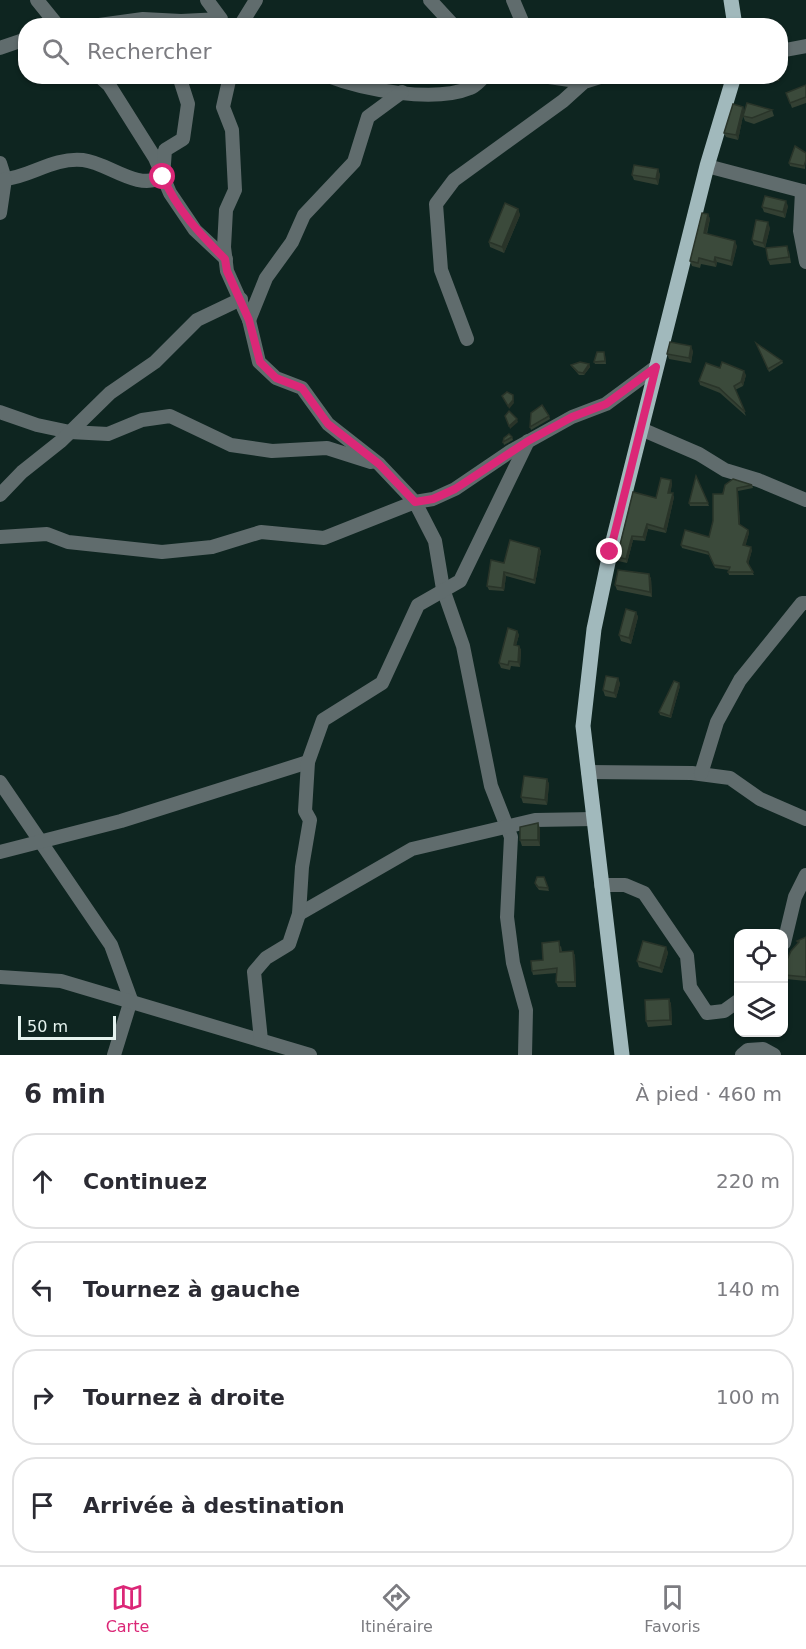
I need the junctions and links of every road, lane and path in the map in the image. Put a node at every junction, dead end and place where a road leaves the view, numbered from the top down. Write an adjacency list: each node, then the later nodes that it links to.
1 (37, 0): 7 (street)
2 (207, 0): 8 (street)
3 (256, 0): 9 (street)
4 (430, 0): 10 (street)
5 (513, 0): 11 (street)
6 (731, 0): 12 (main road)
7 (52, 18)
8 (218, 18)
9 (245, 18)
10 (447, 18)
11 (521, 18)
12 (734, 18)
13 (18, 42): 15 (street)
14 (806, 46): 16 (street)
15 (0, 48)
16 (788, 49)
17 (108, 84): 27 (street)
18 (182, 84): 27 (street)
19 (227, 84): 31 (street)
20 (358, 84): 24 (street)
21 (476, 84): 24 (street)
22 (576, 84): 35 (street)
23 (732, 84): 26 (main road)
24 (402, 92): 34 (street)
25 (0, 163): 28 (street)
26 (707, 166): 29 (street); 36 (main road)
27 (163, 177): 28 (street); 31 (street)
28 (5, 179): 30 (street)
29 (804, 192): 32 (street)
30 (0, 213)
31 (225, 259): 33 (street)
32 (806, 261)
33 (241, 299): 34 (street); 39 (street)
34 (249, 320): 41 (street)
35 (467, 339)
36 (656, 367): 38 (main road); 40 (street)
37 (0, 412): 39 (street)
38 (641, 429): 43 (street); 49 (main road)
39 (70, 432): 41 (street); 42 (street)
40 (528, 441): 44 (street); 46 (street)
41 (379, 464): 44 (street)
42 (0, 495)
43 (806, 500)
44 (415, 502): 45 (street); 46 (street)
45 (0, 537)
46 (443, 589): 48 (street); 54 (street)
47 (806, 603): 50 (street)
48 (309, 762): 55 (street); 59 (street)
49 (588, 772): 50 (street); 52 (main road)
50 (701, 774): 53 (street)
51 (0, 782): 55 (street)
52 (594, 819): 54 (street); 58 (main road)
53 (806, 819)
54 (507, 828): 59 (street); 67 (street)
55 (41, 843): 56 (street); 62 (street)
56 (0, 852)
57 (806, 875): 60 (street)
58 (601, 885): 63 (street); 68 (main road)
59 (299, 914): 64 (street)
60 (787, 929)
61 (0, 977): 62 (street)
62 (131, 1000): 64 (street); 65 (street)
63 (734, 1004)
64 (261, 1040): 66 (street)
65 (114, 1055)
66 (310, 1055)
67 (525, 1055)
68 (621, 1055)
69 (742, 1055): 70 (street)
70 (774, 1055)

